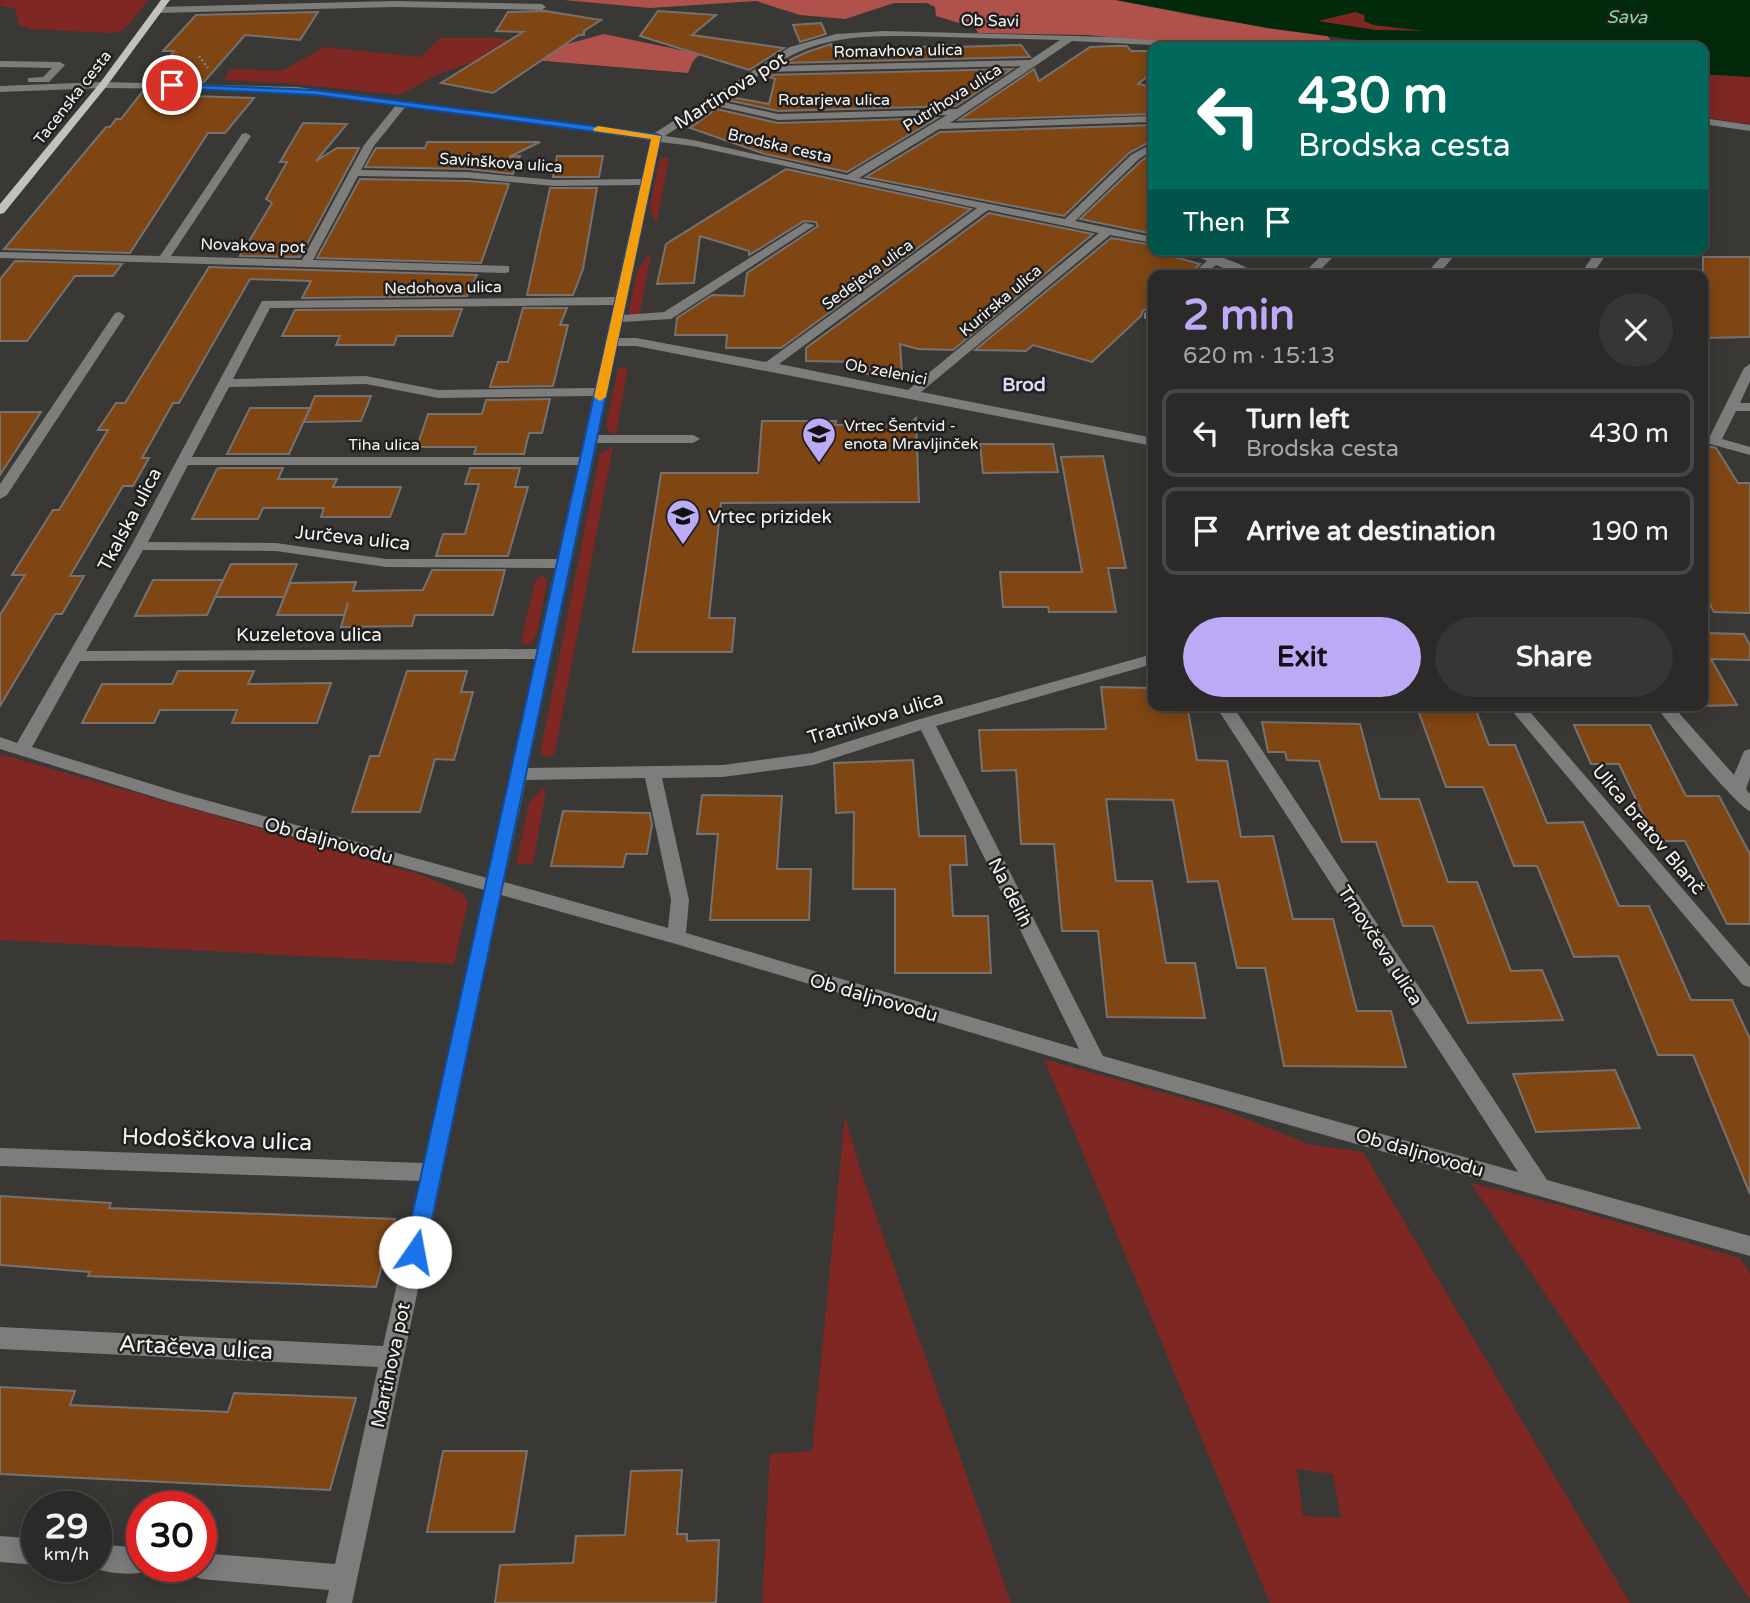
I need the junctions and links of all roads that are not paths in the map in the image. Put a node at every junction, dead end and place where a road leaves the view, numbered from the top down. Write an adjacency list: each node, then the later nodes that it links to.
1 (166, 0): 3 (main road, Tacenska cesta)
2 (542, 7): 3 (street)
3 (158, 10): 11 (main road, Tacenska cesta)
4 (1069, 38): 5 (street, Ob Savi); 6 (street, Ob Savi); 7 (street, Putrihova ulica)
5 (1148, 44)
6 (793, 49): 9 (street, Martinova pot)
7 (1034, 63): 9 (street, Romavhova ulica); 15 (street, Putrihova ulica)
8 (0, 65): 10 (street)
9 (763, 69): 13 (street, Martinova pot)
10 (0, 80)
11 (103, 85): 12 (street, Brodska cesta); 14 (street, Brodska cesta); 27 (main road, Tacenska cesta)
12 (0, 89)
13 (710, 102): 15 (street, Rotarjeva ulica); 21 (street, Martinova pot)
14 (403, 103): 21 (street, Brodska cesta); 23 (street)
15 (960, 112): 18 (street, Putrihova ulica)
16 (1148, 119): 18 (street)
17 (1708, 122): 19 (street)
18 (937, 127): 24 (street, Putrihova ulica)
19 (1750, 128)
20 (246, 136): 36 (street)
21 (656, 136): 24 (street, Brodska cesta); 25 (street, Martinova pot)
22 (1148, 149): 28 (street)
23 (353, 173): 25 (street, Savinškova ulica); 38 (street)
24 (849, 179): 26 (street, Brodska cesta)
25 (646, 181): 44 (street, Martinova pot)
26 (985, 207): 28 (street, Brodska cesta); 49 (street, Sedejeva ulica)
27 (0, 211)
28 (1067, 223): 30 (street, Brodska cesta)
29 (809, 225): 47 (street)
30 (1108, 231): 31 (street, Brodska cesta); 53 (street, Kurirska ulica)
31 (1148, 239)
32 (0, 255): 36 (street, Novakova pot)
33 (1207, 256): 37 (street)
34 (1328, 256): 42 (street)
35 (1448, 256): 43 (street)
36 (164, 258): 38 (street, Novakova pot)
37 (1216, 259): 40 (street); 41 (street)
38 (306, 262): 39 (street, Novakova pot)
39 (505, 269)
40 (1203, 270)
41 (1241, 270)
42 (1313, 270)
43 (1435, 270)
44 (621, 301): 45 (street, Nedohova ulica); 47 (street, Martinova pot)
45 (266, 304): 51 (street, Tkalska ulica)
46 (120, 316): 63 (street)
47 (617, 319): 48 (street, Martinova pot)
48 (612, 342): 49 (street, Ob zelenici); 52 (street, Martinova pot)
49 (768, 366): 53 (street, Ob zelenici)
50 (1750, 368): 54 (street)
51 (223, 383): 52 (street); 61 (street, Tkalska ulica)
52 (601, 392): 56 (street, Martinova pot)
53 (911, 394): 59 (street, Ob zelenici)
54 (1730, 407): 55 (street); 58 (street)
55 (1750, 407)
56 (591, 439): 57 (street); 62 (street, Martinova pot)
57 (693, 439)
58 (1709, 440): 60 (street)
59 (1148, 441)
60 (1750, 451)
61 (182, 461): 62 (street, Tiha ulica); 64 (street, Tkalska ulica)
62 (586, 461): 65 (street, Martinova pot)
63 (0, 495)
64 (138, 546): 65 (street, Jurčeva ulica); 67 (street, Tkalska ulica)
65 (564, 564): 66 (street, Martinova pot)
66 (544, 654): 67 (street, Kuzeletova ulica); 77 (street, Martinova pot)
67 (75, 656): 74 (street, Tkalska ulica)
68 (1148, 660): 72 (street, Tratnikova ulica)
69 (1227, 711): 86 (street, Trnovčeva ulica)
70 (1520, 711): 82 (street, Ulica bratov Blanč)
71 (1668, 711): 78 (street)
72 (926, 723): 76 (street, Tratnikova ulica); 83 (street, Na delih)
73 (0, 743): 74 (street, Ob daljnovodu)
74 (22, 749): 80 (street, Ob daljnovodu)
75 (1750, 755): 78 (street)
76 (652, 770): 77 (street, Tratnikova ulica); 81 (street)
77 (519, 774): 80 (street, Martinova pot)
78 (1736, 791): 79 (street)
79 (1750, 805)
80 (494, 886): 81 (street, Ob daljnovodu); 85 (street, Martinova pot)
81 (676, 937): 83 (street, Ob daljnovodu)
82 (1750, 980)
83 (1096, 1062): 86 (street, Ob daljnovodu)
84 (0, 1157): 85 (street, Hodoščkova ulica)
85 (432, 1172): 89 (street, Martinova pot)
86 (1539, 1185): 87 (street, Ob daljnovodu)
87 (1750, 1246)
88 (0, 1338): 89 (street, Artačeva ulica)
89 (392, 1357): 93 (street, Martinova pot)
90 (0, 1549): 91 (street)
91 (21, 1551)
92 (217, 1569): 93 (street)
93 (342, 1591)

